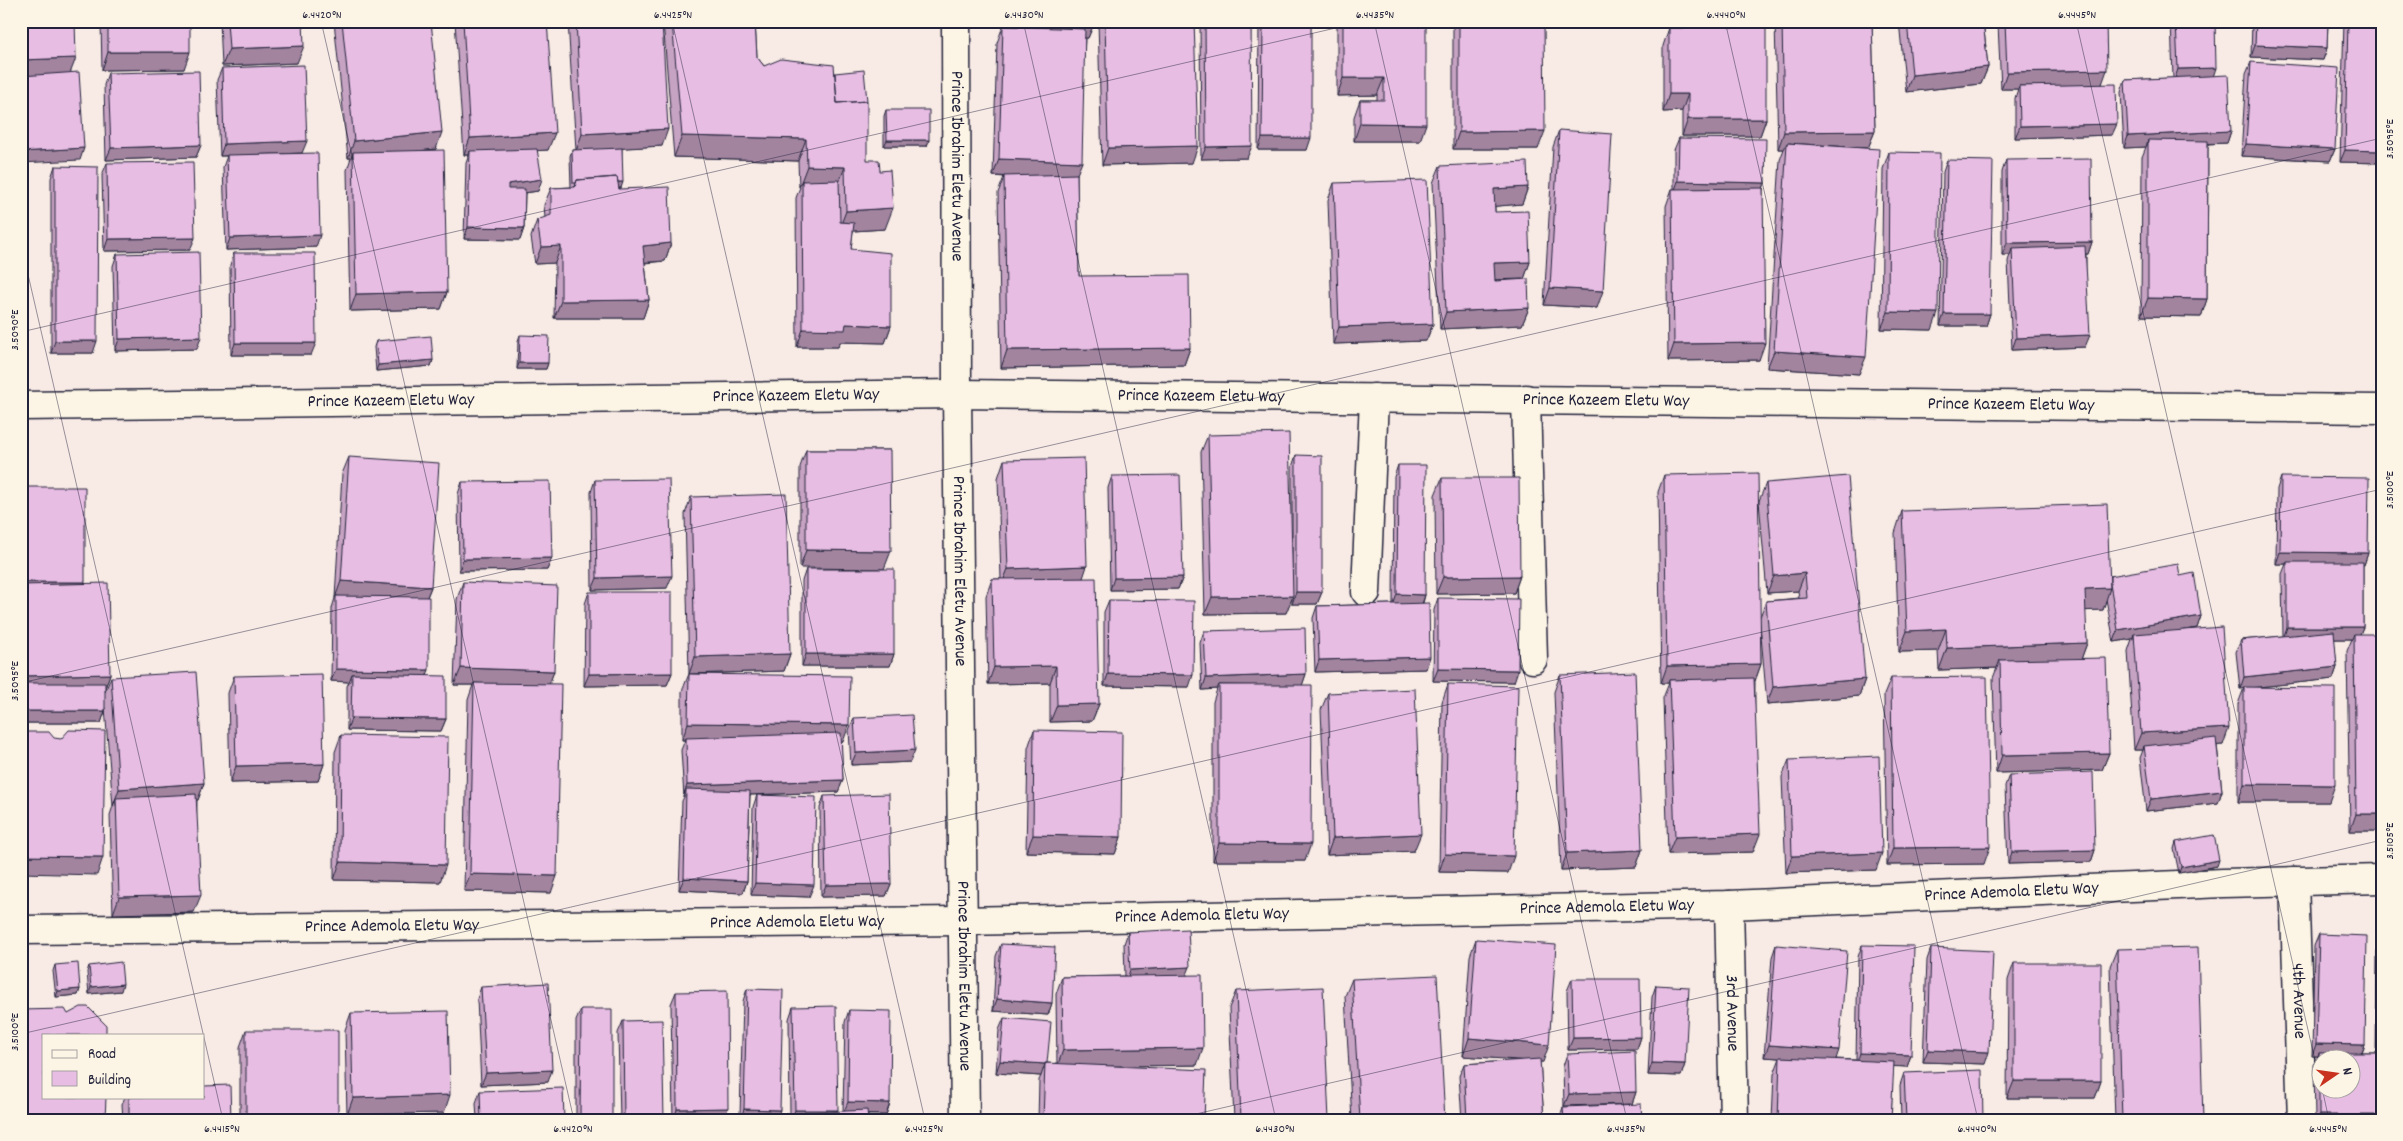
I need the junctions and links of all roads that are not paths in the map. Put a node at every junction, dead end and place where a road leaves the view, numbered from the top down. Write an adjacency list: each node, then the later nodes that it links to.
1 (956, 21): 2 (street, Prince Ibrahim Eletu Avenue)
2 (957, 394): 3 (street, Prince Kazeem Eletu Way); 5 (street, Prince Kazeem Eletu Way); 12 (street, Prince Ibrahim Eletu Avenue)
3 (1374, 398): 4 (street, Prince Kazeem Eletu Way); 7 (street)
4 (1526, 399): 6 (street, Prince Kazeem Eletu Way); 8 (street)
5 (21, 406)
6 (2382, 409)
7 (1366, 592)
8 (1533, 659)
9 (2382, 879): 10 (street, Prince Ademola Eletu Way)
10 (2294, 881): 11 (street, Prince Ademola Eletu Way); 16 (street, 4th Avenue)
11 (1729, 905): 12 (street, Prince Ademola Eletu Way); 15 (street, 3rd Avenue)
12 (962, 921): 13 (street, Prince Ademola Eletu Way); 14 (street, Prince Ibrahim Eletu Avenue)
13 (21, 930)
14 (965, 1120)
15 (1734, 1120)
16 (2302, 1120)

